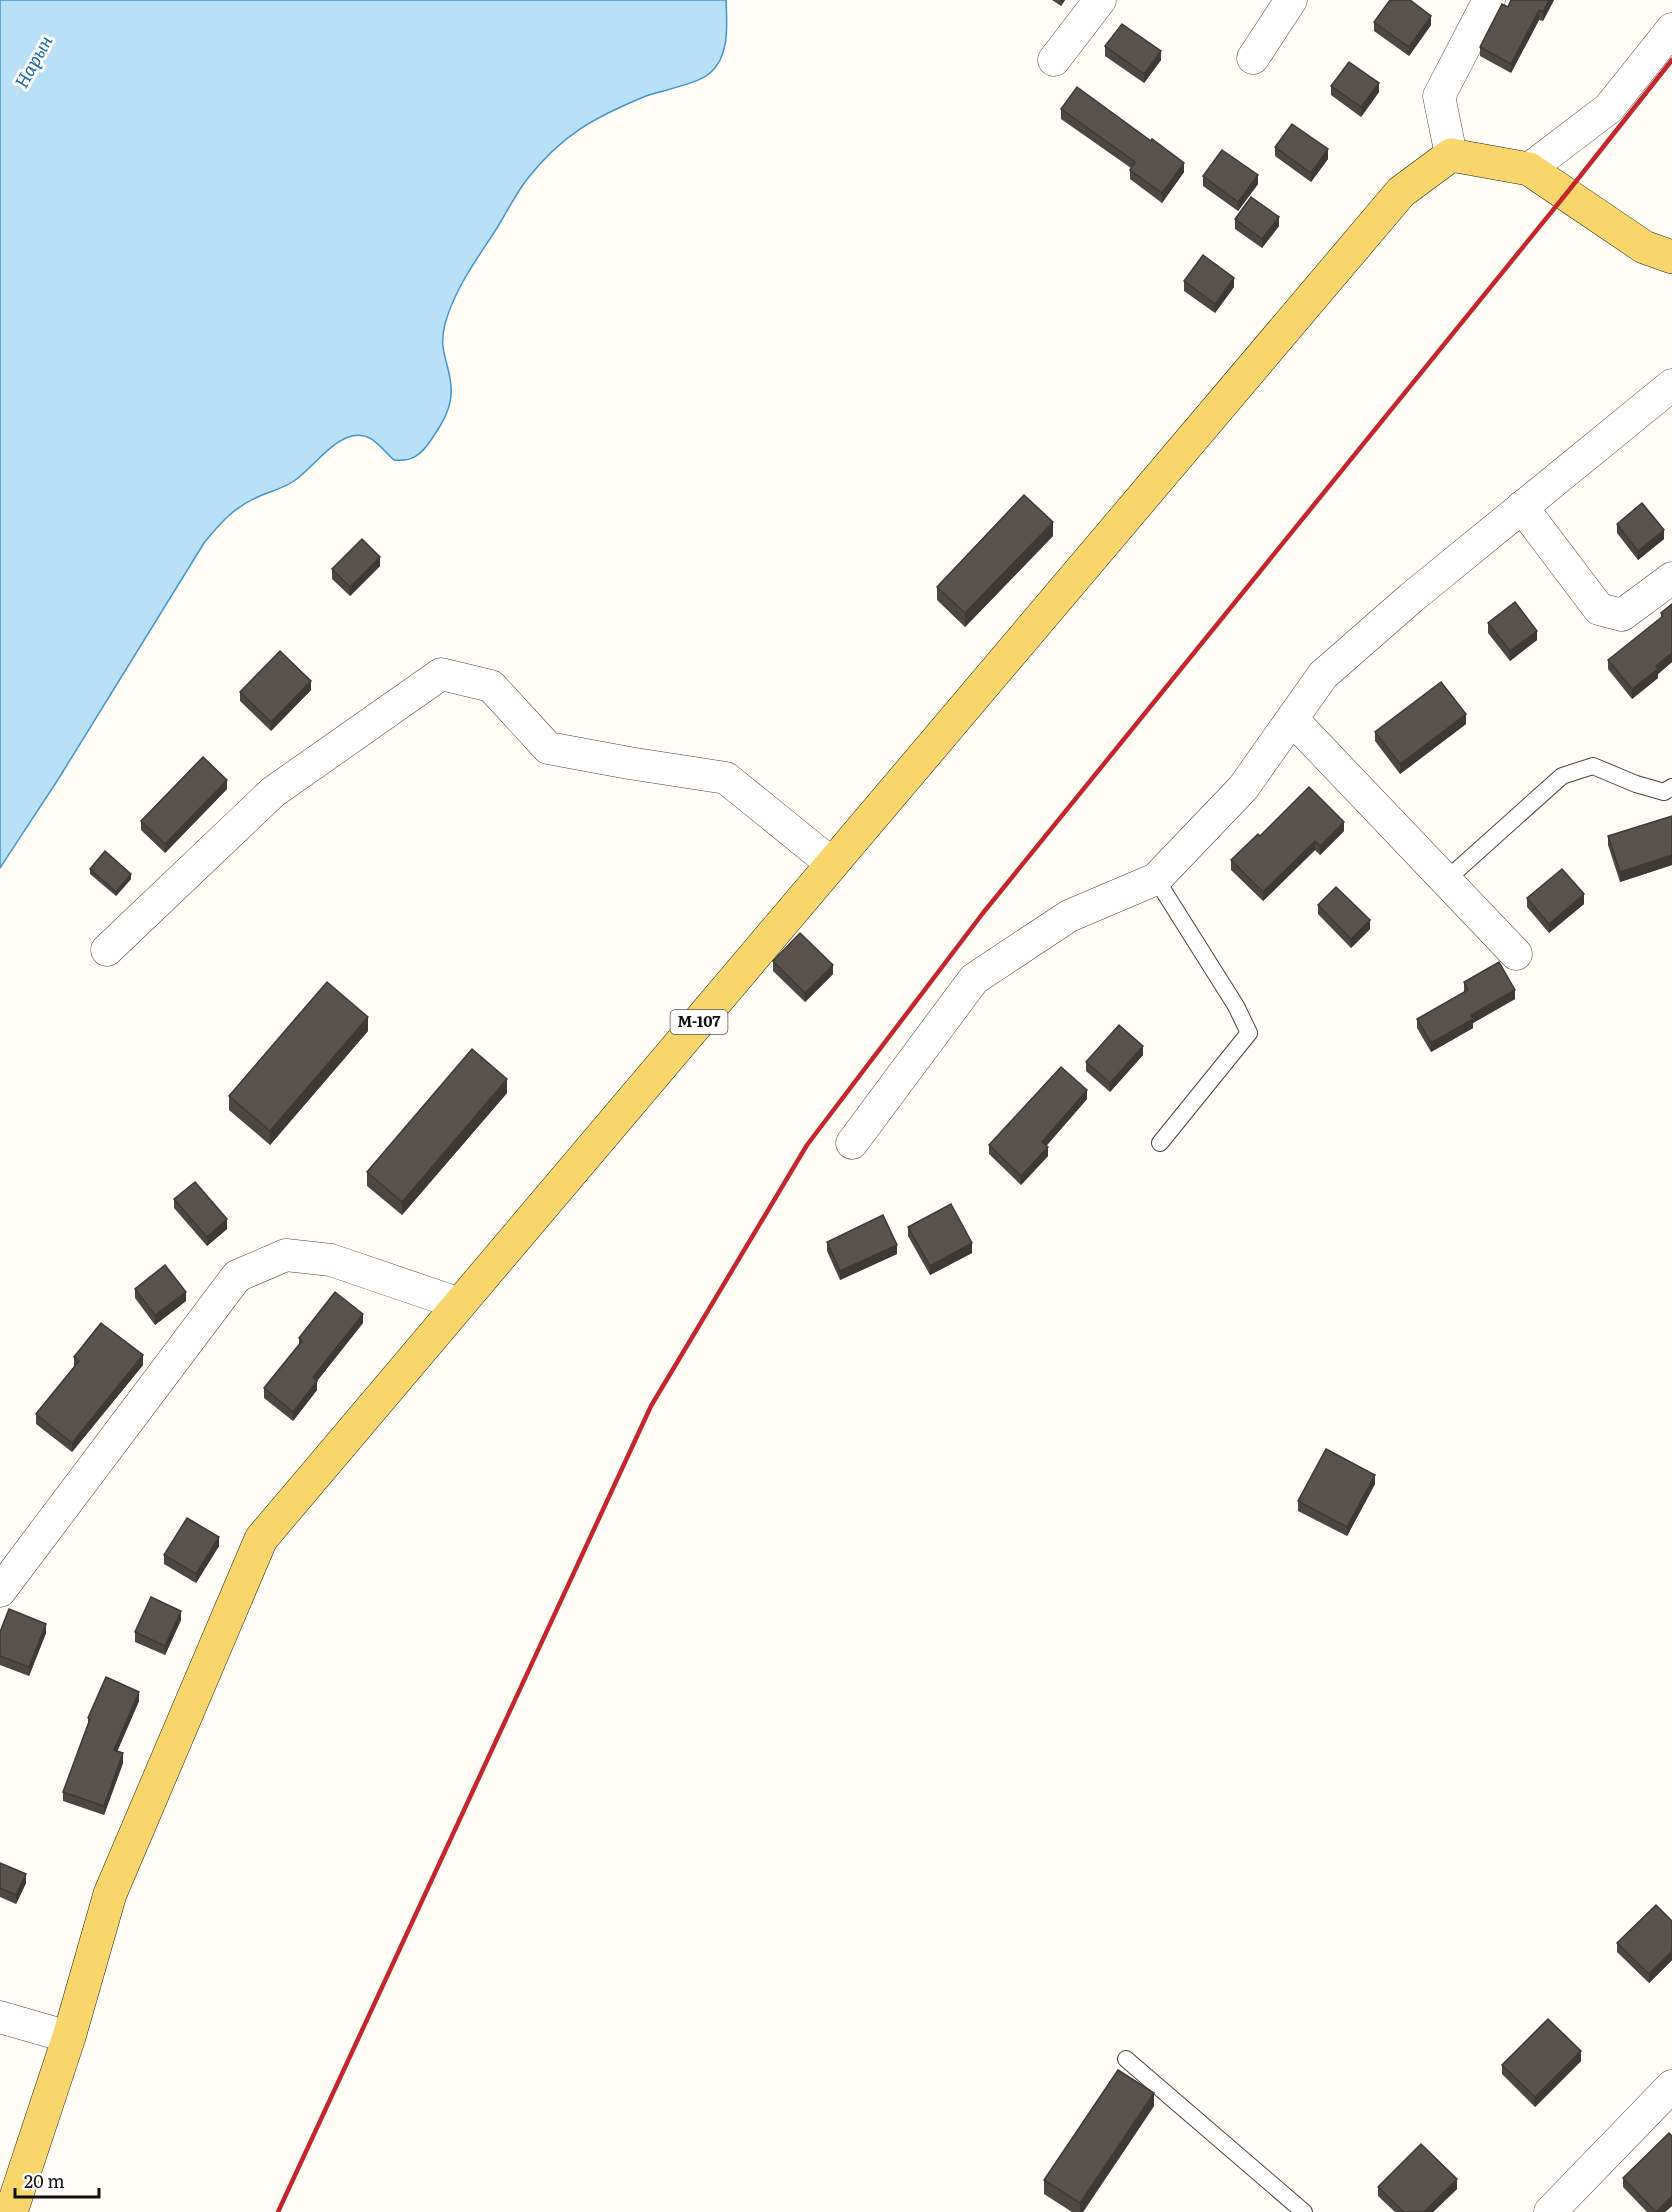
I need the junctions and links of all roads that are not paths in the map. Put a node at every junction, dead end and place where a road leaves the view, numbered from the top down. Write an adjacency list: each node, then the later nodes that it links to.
1 (1100, 0): 6 (street)
2 (1291, 0): 5 (street)
3 (1488, 0): 7 (street)
4 (1672, 28): 8 (street)
5 (1253, 58)
6 (1054, 60)
7 (1451, 155): 8 (main road); 15 (main road, М-107)
8 (1529, 169): 9 (main road)
9 (1672, 257)
10 (1672, 385): 11 (street)
11 (1522, 507): 12 (street); 13 (street)
12 (1672, 578)
13 (1292, 719): 16 (street); 17 (street)
14 (1672, 787): 17 (lane)
15 (832, 864): 18 (street); 22 (main road, М-107)
16 (1156, 879): 20 (street); 21 (lane)
17 (1446, 880): 19 (street)
18 (107, 950)
19 (1516, 954)
20 (852, 1143)
21 (1160, 1143)
22 (460, 1304): 23 (street); 25 (main road, М-107)
23 (0, 1591)
24 (0, 2017): 25 (street)
25 (69, 2037): 28 (main road, М-107)
26 (1126, 2059): 29 (lane)
27 (1672, 2086): 30 (street)
28 (11, 2212)
29 (1304, 2212)
30 (1550, 2212)

